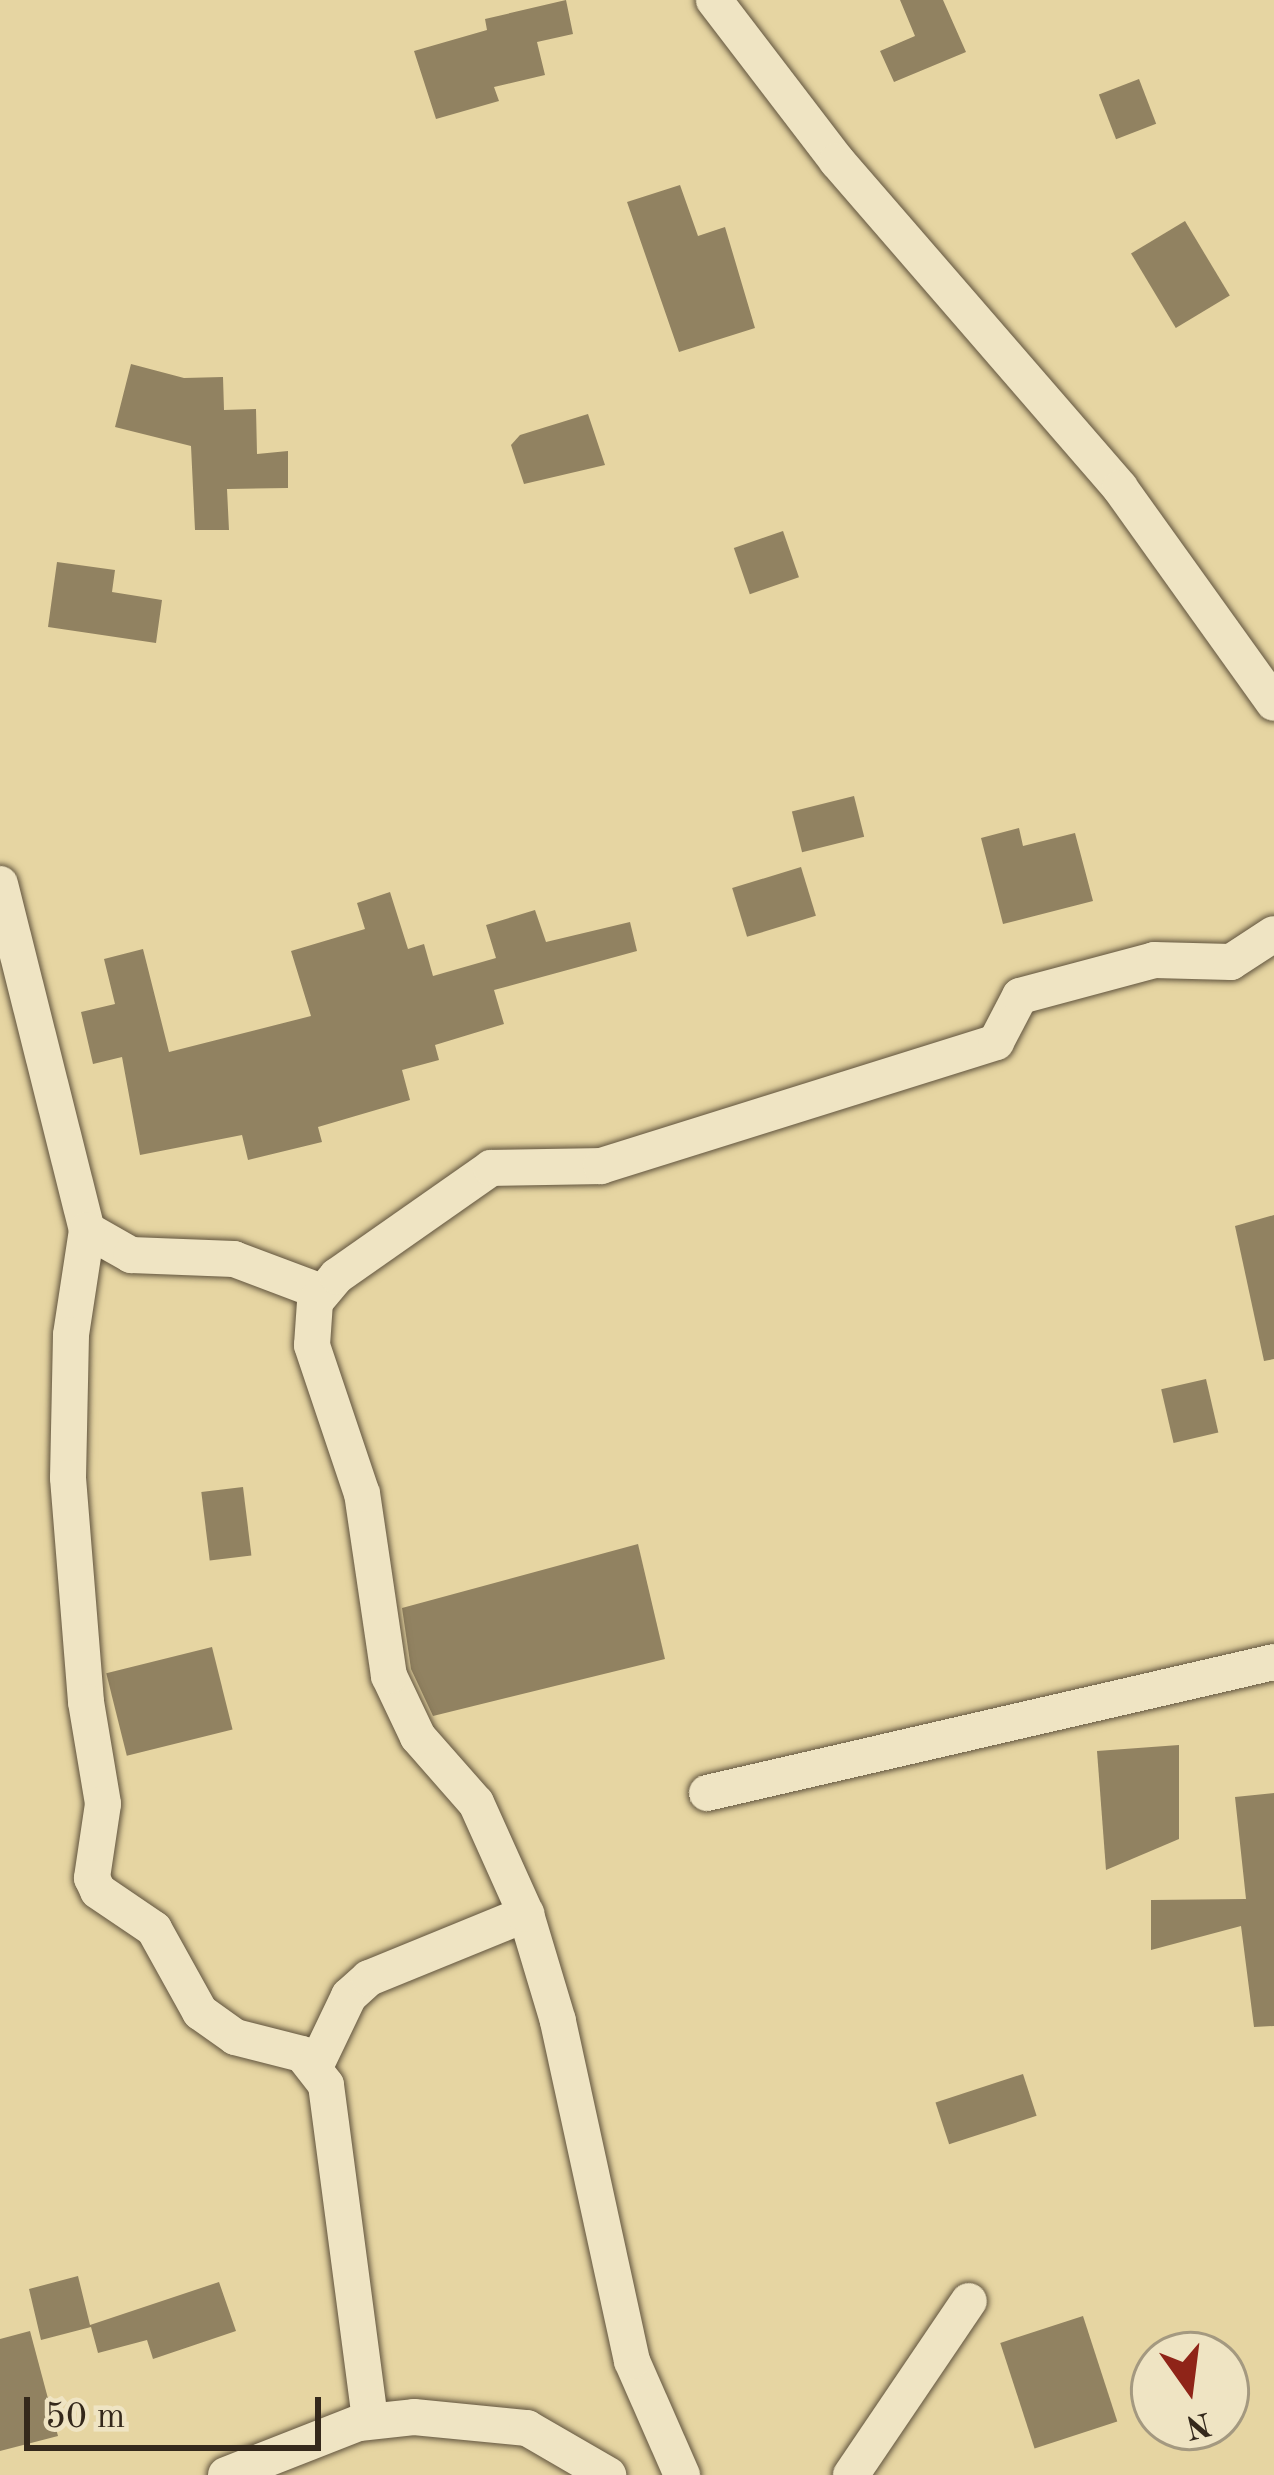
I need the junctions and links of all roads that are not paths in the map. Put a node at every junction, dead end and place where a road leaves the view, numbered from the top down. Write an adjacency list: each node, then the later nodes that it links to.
1 (714, 0): 2 (street)
2 (1274, 703)
3 (0, 884): 5 (street)
4 (1274, 934): 6 (street)
5 (87, 1230): 6 (street); 10 (street)
6 (322, 1292): 9 (street)
7 (1274, 1662): 8 (street)
8 (707, 1793)
9 (526, 1915): 10 (street); 15 (street)
10 (315, 2067): 12 (street)
11 (969, 2301): 16 (street)
12 (370, 2420): 13 (street); 14 (street)
13 (226, 2475)
14 (608, 2475)
15 (682, 2475)
16 (851, 2475)

